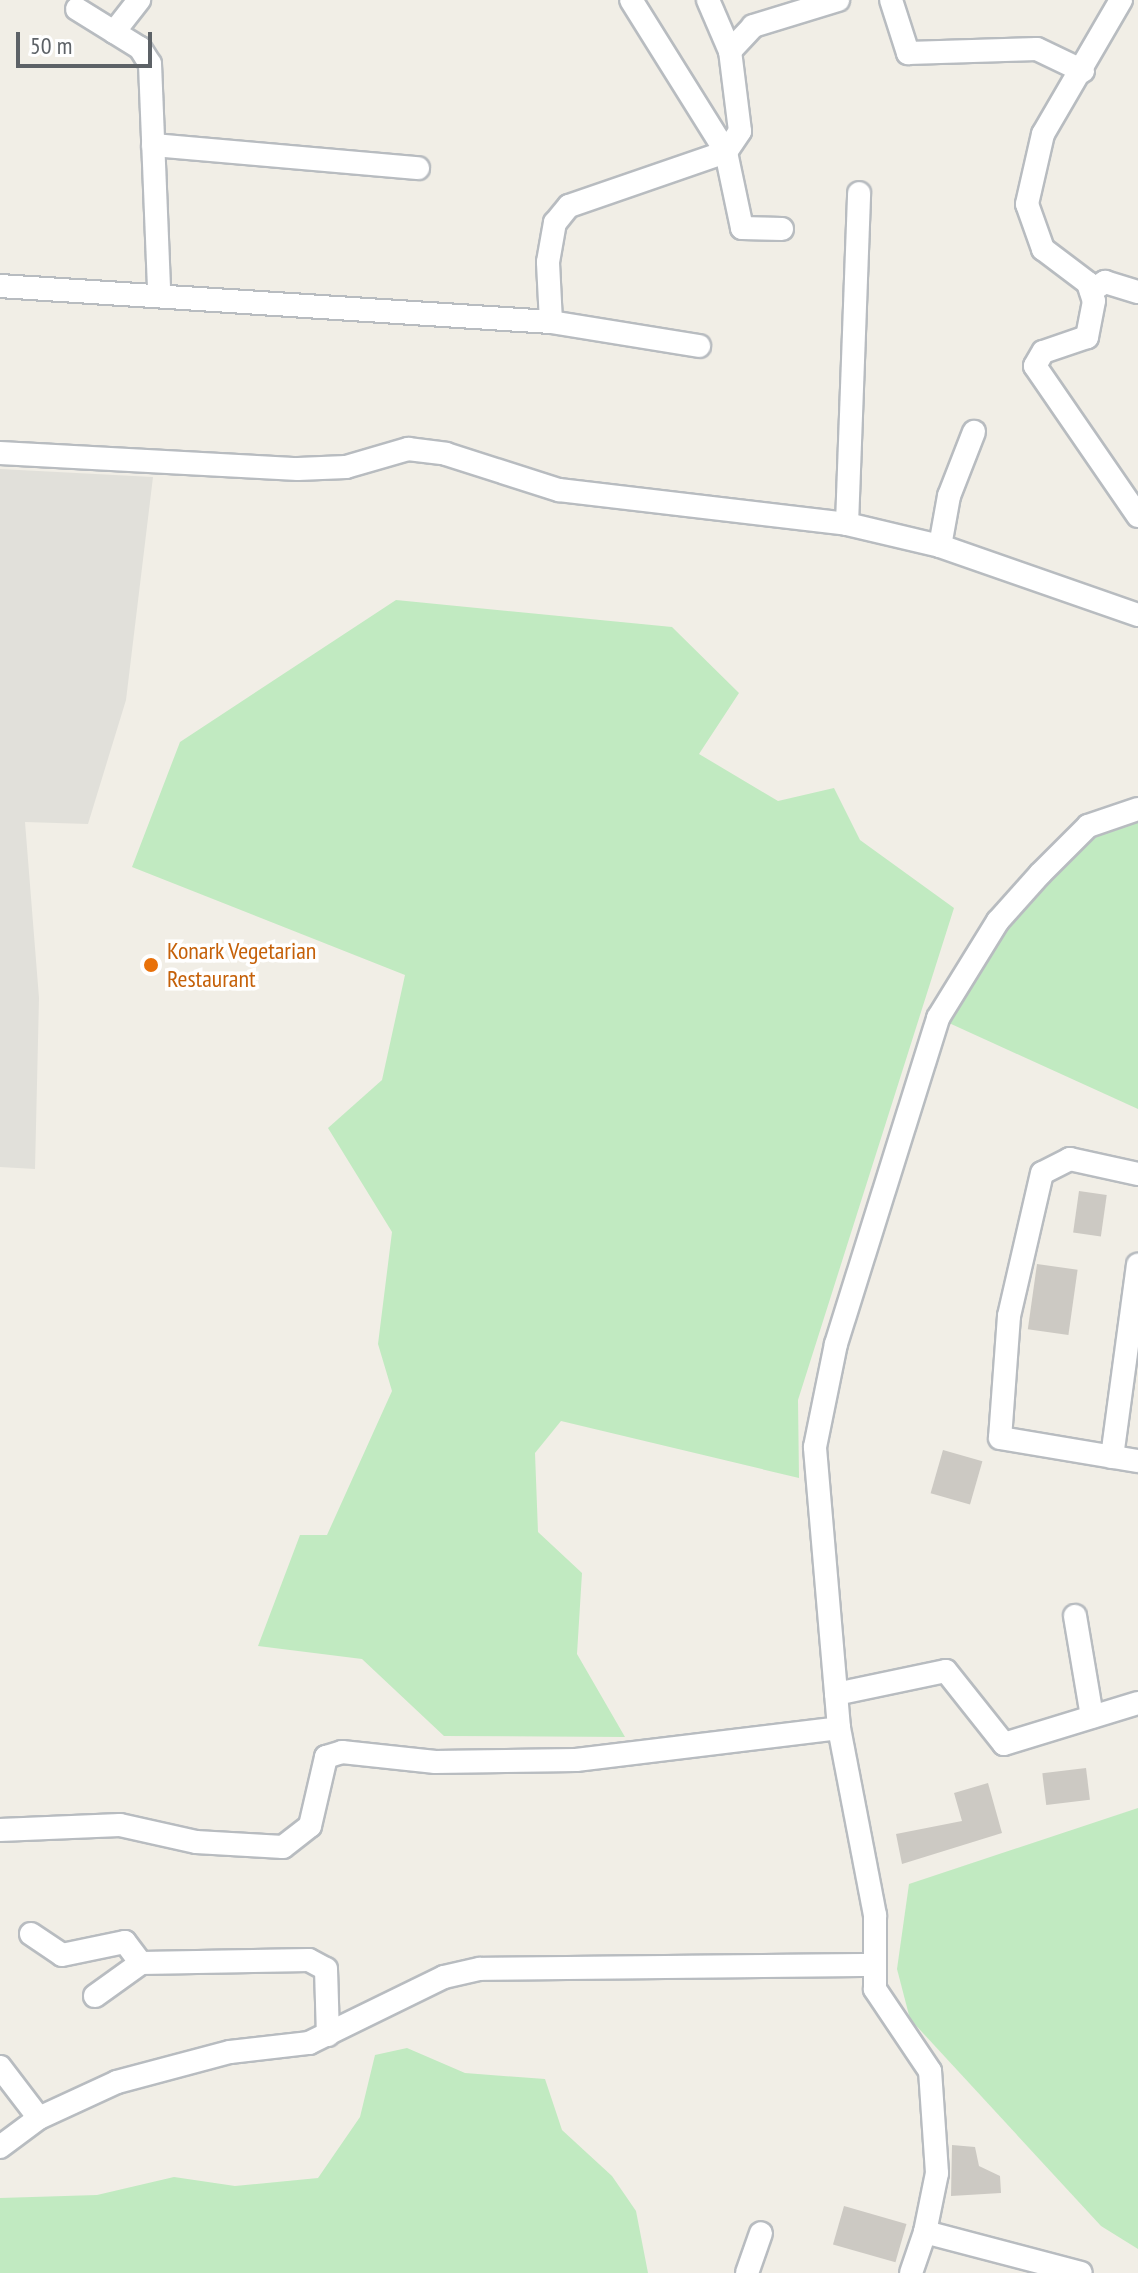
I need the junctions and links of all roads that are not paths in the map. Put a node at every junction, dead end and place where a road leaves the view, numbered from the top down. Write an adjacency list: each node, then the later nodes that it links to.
1 (139, 0): 8 (street)
2 (631, 0): 12 (street)
3 (708, 0): 9 (street)
4 (838, 0): 9 (street)
5 (891, 0): 10 (street)
6 (1121, 0): 10 (street)
7 (77, 9): 8 (street)
8 (114, 32): 11 (street)
9 (730, 51): 12 (street)
10 (1083, 71): 17 (street)
11 (153, 145): 13 (street); 18 (street)
12 (726, 152): 15 (street); 20 (street)
13 (418, 168)
14 (859, 193): 25 (street)
15 (782, 229)
16 (0, 286): 18 (street)
17 (1091, 291): 19 (street); 24 (street)
18 (159, 292): 20 (street)
19 (1138, 292)
20 (551, 322): 21 (street)
21 (699, 346)
22 (974, 432): 26 (street)
23 (0, 453): 25 (street)
24 (1138, 516)
25 (847, 524): 26 (street)
26 (940, 546): 27 (street)
27 (1138, 615)
28 (1138, 809): 35 (street)
29 (1138, 1174): 32 (street)
30 (1138, 1265): 31 (street)
31 (1129, 1391): 32 (street)
32 (1112, 1457): 33 (street)
33 (1138, 1461)
34 (1075, 1616): 37 (street)
35 (836, 1694): 37 (street); 38 (street)
36 (1138, 1703): 37 (street)
37 (1092, 1717)
38 (839, 1728): 39 (street); 42 (street)
39 (0, 1830)
40 (31, 1934): 41 (street)
41 (141, 1963): 43 (street); 44 (street)
42 (875, 1965): 44 (street); 48 (street)
43 (95, 1996)
44 (328, 2035): 46 (street)
45 (0, 2067): 46 (street)
46 (39, 2118): 47 (street)
47 (0, 2147)
48 (925, 2232): 51 (street); 52 (street)
49 (761, 2233): 50 (street)
50 (747, 2273)
51 (911, 2273)
52 (1081, 2273)

